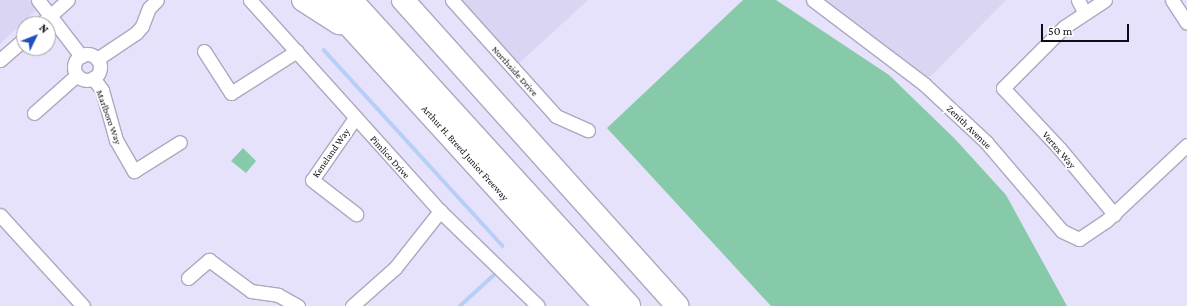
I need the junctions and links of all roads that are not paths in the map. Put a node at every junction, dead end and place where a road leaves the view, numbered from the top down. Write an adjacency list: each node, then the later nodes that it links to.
1 (38, 0): 15 (street)
2 (68, 0): 15 (street)
3 (157, 0): 22 (street)
4 (250, 0): 20 (street, Pimlico Drive)
5 (303, 0): 17 (highway)
6 (326, 0): 17 (highway, Arthur H. Breed Junior Freeway)
7 (351, 0): 41 (highway)
8 (403, 0): 42 (highway)
9 (452, 0): 28 (street, Northside Drive)
10 (813, 0): 33 (street, Zenith Avenue)
11 (1078, 0): 14 (street)
12 (1105, 0): 14 (street)
13 (1172, 0): 16 (street)
14 (1084, 12): 33 (street, Vertex Way)
15 (51, 15): 21 (street)
16 (1187, 23)
17 (354, 31): 40 (highway, Arthur H. Breed Junior Freeway)
18 (16, 46): 23 (street)
19 (204, 51): 20 (street)
20 (297, 51): 27 (street, Pimlico Drive)
21 (81, 56): 22 (street); 24 (street)
22 (96, 59): 25 (street)
23 (0, 60)
24 (77, 75): 25 (street); 26 (street)
25 (93, 78): 29 (street, Marlboro Way)
26 (34, 113)
27 (355, 118): 31 (street, Pimlico Drive); 32 (street, Keneland Way)
28 (588, 130)
29 (180, 142)
30 (1187, 145): 33 (street)
31 (440, 211): 38 (street); 39 (street, Pimlico Drive)
32 (356, 214)
33 (1114, 214)
34 (2, 222): 36 (street)
35 (188, 278): 37 (street)
36 (83, 306)
37 (298, 306)
38 (352, 306)
39 (538, 306)
40 (604, 306)
41 (629, 306)
42 (678, 306)

